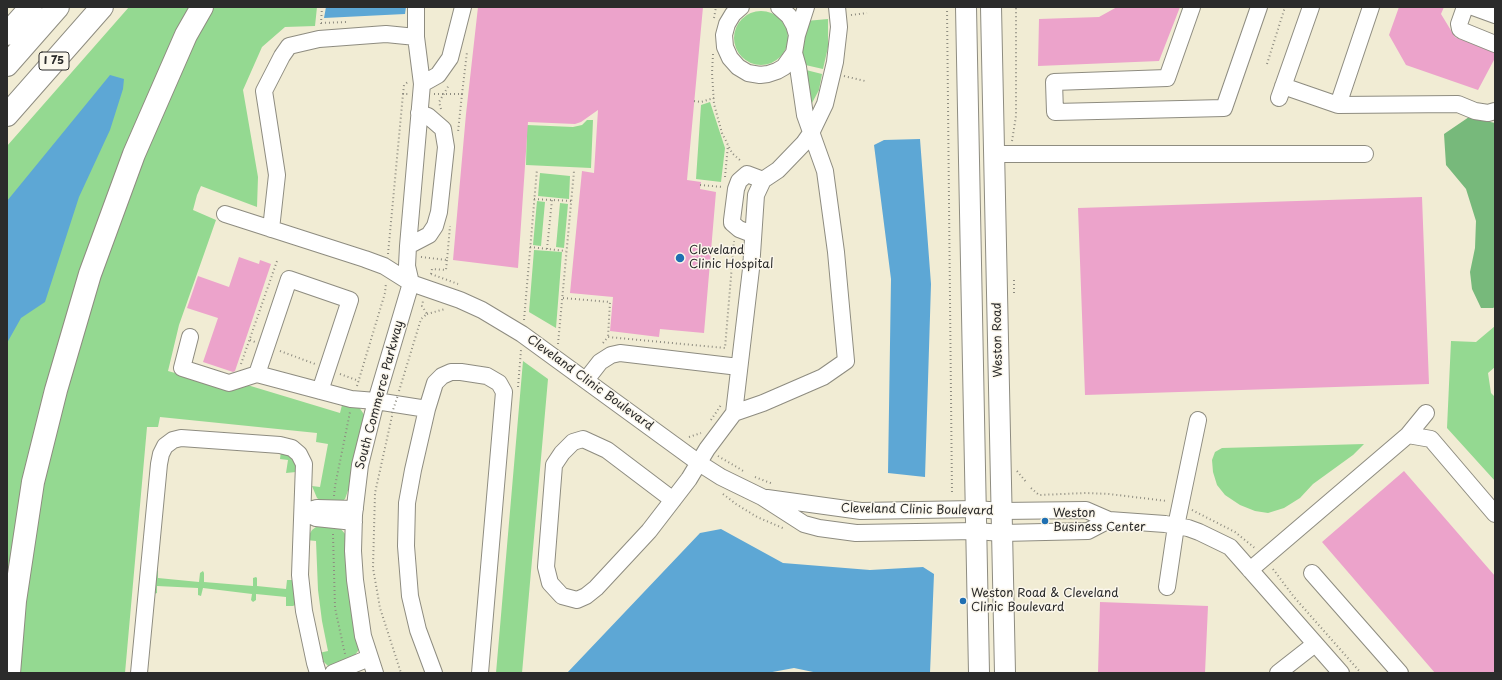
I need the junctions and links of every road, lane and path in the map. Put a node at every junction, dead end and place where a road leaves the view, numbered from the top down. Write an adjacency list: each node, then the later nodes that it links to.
1 (31, 7): 26 (highway)
2 (58, 7): 34 (highway)
3 (102, 7): 43 (highway, I 75)
4 (202, 7): 117 (highway)
5 (322, 7): 25 (path)
6 (416, 7): 28 (street)
7 (463, 7): 36 (street)
8 (716, 7): 24 (path)
9 (806, 7): 27 (street)
10 (836, 7): 45 (street)
11 (947, 7): 100 (path)
12 (966, 7): 103 (main road)
13 (991, 7): 47 (main road, Weston Road)
14 (1192, 7): 15 (street)
15 (1259, 7)
16 (1286, 7): 33 (path)
17 (1311, 7): 40 (street)
18 (1371, 7): 40 (street)
19 (1465, 7): 29 (street)
20 (1473, 7): 23 (street)
21 (783, 8): 27 (street)
22 (736, 9): 35 (street)
23 (1495, 15)
24 (714, 19)
25 (352, 22)
26 (7, 34)
27 (797, 35): 32 (street)
28 (416, 37): 36 (street); 60 (street)
29 (1495, 44)
30 (467, 49): 37 (path)
31 (713, 50): 38 (path)
32 (794, 53): 35 (street); 44 (street)
33 (1266, 64)
34 (7, 65)
35 (777, 71): 44 (street)
36 (422, 84): 42 (street)
37 (462, 94)
38 (714, 98): 39 (path); 46 (path)
39 (694, 101)
40 (1338, 105): 41 (street)
41 (1495, 111)
42 (419, 113): 63 (street); 63 (street)
43 (7, 114)
44 (805, 115): 45 (street)
45 (811, 133): 53 (street); 92 (street)
46 (728, 145): 49 (path); 52 (path)
47 (994, 154): 48 (street); 104 (main road, Weston Road)
48 (1366, 154)
49 (747, 166)
50 (537, 169): 56 (path)
51 (574, 171): 58 (path)
52 (725, 180)
53 (763, 180): 61 (street); 61 (street)
54 (700, 185): 55 (path)
55 (724, 193)
56 (534, 199): 57 (path); 64 (path)
57 (552, 200): 58 (path); 65 (path)
58 (571, 201): 66 (path)
59 (225, 214): 60 (street, Cleveland Clinic Boulevard)
60 (271, 229): 70 (street, Cleveland Clinic Boulevard)
61 (752, 234): 84 (street)
62 (732, 236): 81 (path)
63 (408, 246): 70 (street)
64 (530, 247): 65 (path); 73 (path)
65 (547, 249): 66 (path)
66 (566, 250): 72 (path)
67 (447, 260): 69 (path)
68 (277, 261): 77 (path)
69 (429, 281): 70 (street, Cleveland Clinic Boulevard); 71 (path); 82 (street, Cleveland Clinic Boulevard); 121 (path, bridge)
70 (411, 283): 90 (street, South Commerce Parkway)
71 (464, 287)
72 (562, 298): 75 (path); 78 (path)
73 (524, 321)
74 (190, 337): 86 (street)
75 (608, 337): 80 (path); 81 (path)
76 (552, 339): 78 (path)
77 (250, 340): 79 (path); 83 (path)
78 (558, 342): 82 (path); 82 (path)
79 (267, 346): 85 (path); 85 (street); 86 (street)
80 (600, 346)
81 (725, 348): 84 (path)
82 (560, 352): 87 (street, Cleveland Clinic Boulevard)
83 (241, 365)
84 (731, 366): 87 (street); 92 (street)
85 (327, 369): 88 (path); 89 (street)
86 (257, 374): 89 (street)
87 (586, 380): 98 (street, Cleveland Clinic Boulevard)
88 (359, 381)
89 (320, 391): 90 (street)
90 (376, 401): 91 (street); 107 (street, South Commerce Parkway)
91 (427, 409): 122 (street); 123 (street)
92 (727, 409): 95 (path); 98 (street)
93 (1426, 413): 97 (street)
94 (1198, 420): 109 (street)
95 (709, 422)
96 (704, 428): 98 (path)
97 (1408, 435): 106 (street); 112 (street)
98 (703, 456): 99 (path); 101 (street, Cleveland Clinic Boulevard); 102 (street)
99 (778, 486)
100 (952, 494)
101 (762, 497): 103 (street, Cleveland Clinic Boulevard); 110 (street, Cleveland Clinic Boulevard)
102 (673, 500): 102 (street)
103 (976, 509): 104 (street, Cleveland Clinic Boulevard); 110 (main road)
104 (1001, 511): 108 (street, Cleveland Clinic Boulevard); 111 (main road, Weston Road)
105 (302, 512): 107 (street); 118 (street); 119 (street)
106 (1495, 514)
107 (354, 516): 116 (street, South Commerce Parkway)
108 (1109, 520): 109 (street); 111 (street, Cleveland Clinic Boulevard)
109 (1176, 526): 112 (street); 114 (street)
110 (976, 531): 111 (street, Cleveland Clinic Boulevard); 124 (main road)
111 (1002, 533): 125 (main road, Weston Road)
112 (1250, 570): 115 (street)
113 (1312, 572): 128 (street)
114 (1167, 587)
115 (1315, 644): 126 (street); 127 (street)
116 (370, 669): 120 (street)
117 (9, 673)
118 (139, 673)
119 (318, 673)
120 (333, 673)
121 (401, 673)
122 (434, 673)
123 (480, 673)
124 (979, 673)
125 (1005, 673)
126 (1278, 673)
127 (1341, 673)
128 (1400, 673)

